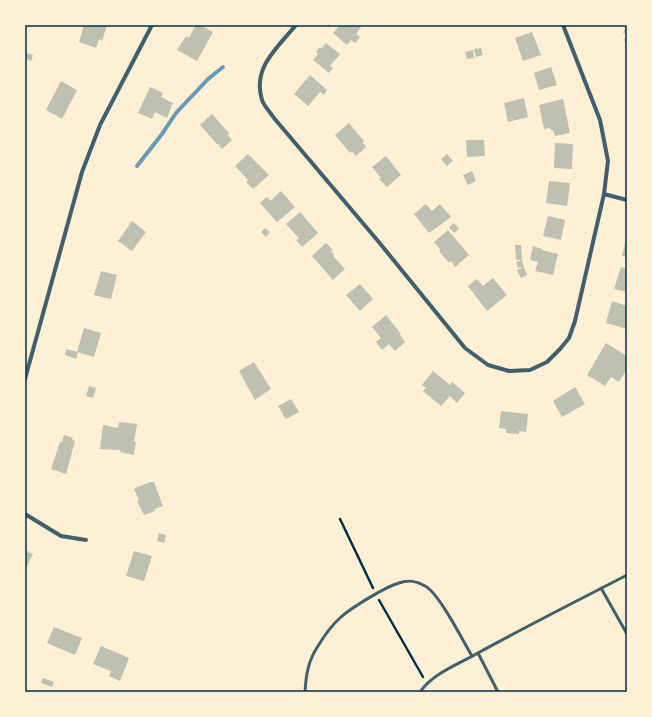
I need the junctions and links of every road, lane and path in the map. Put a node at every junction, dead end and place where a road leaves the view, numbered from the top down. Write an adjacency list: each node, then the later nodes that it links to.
1 (152, 25): 6 (street)
2 (296, 25): 4 (street)
3 (563, 25): 4 (street)
4 (604, 194): 5 (street)
5 (627, 200)
6 (25, 379)
7 (25, 514): 9 (street)
8 (340, 519): 12 (path)
9 (86, 540)
10 (627, 575): 11 (lane)
11 (601, 588): 13 (lane); 14 (lane)
12 (376, 594): 15 (lane); 16 (path); 17 (lane)
13 (627, 634)
14 (478, 653): 15 (lane); 19 (lane)
15 (472, 656): 16 (lane)
16 (426, 683): 18 (lane)
17 (305, 692)
18 (420, 692)
19 (498, 692)

